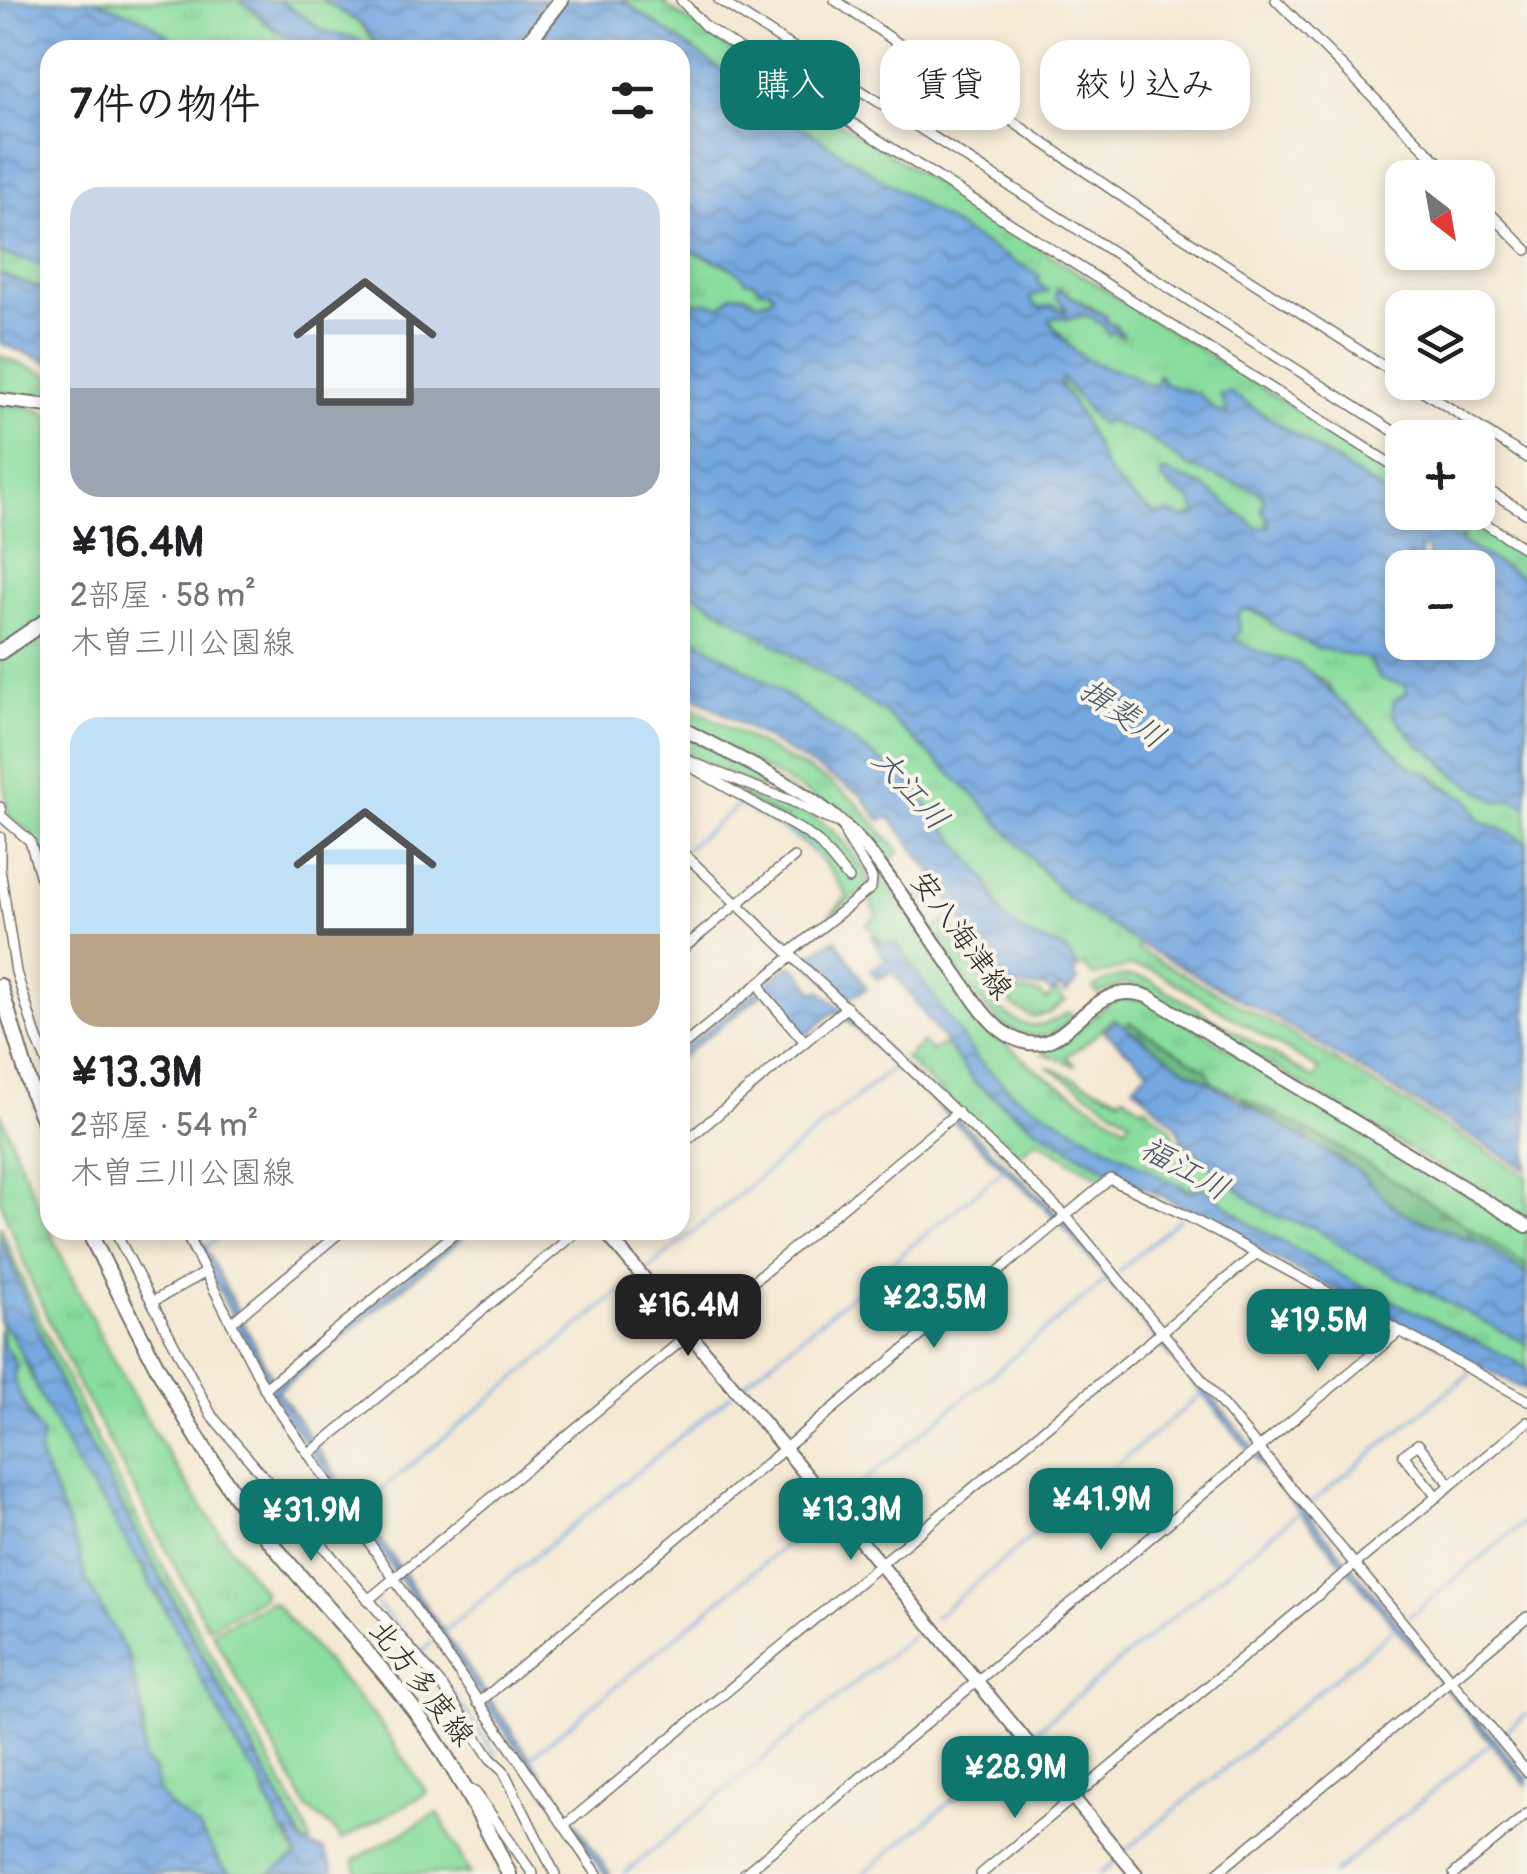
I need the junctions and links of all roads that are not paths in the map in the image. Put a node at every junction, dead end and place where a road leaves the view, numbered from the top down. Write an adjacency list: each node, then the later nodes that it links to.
1 (560, 0): 6 (main road)
2 (681, 0): 16 (street)
3 (719, 0): 14 (street)
4 (835, 0): 10 (street)
5 (1276, 0): 7 (street)
6 (530, 40)
7 (1436, 160)
8 (1495, 218): 9 (street)
9 (1527, 250)
10 (1385, 367)
11 (0, 400): 13 (main road)
12 (1437, 400): 15 (street)
13 (40, 405)
14 (1385, 426)
15 (1527, 458)
16 (1385, 461)
17 (1495, 494): 18 (street)
18 (1527, 514)
19 (1495, 529): 20 (street)
20 (1527, 550)
21 (40, 625): 22 (main road)
22 (0, 652)
23 (690, 733): 28 (main road, 安八海津線)
24 (690, 762): 28 (street)
25 (690, 764): 33 (street)
26 (0, 807): 27 (street)
27 (1, 818): 32 (street)
28 (843, 823): 36 (street); 47 (main road, 安八海津線)
29 (0, 836): 42 (street)
30 (794, 858): 34 (street)
31 (690, 861): 34 (street)
32 (40, 875)
33 (849, 879)
34 (734, 907): 35 (street); 36 (street)
35 (690, 944)
36 (790, 954): 38 (street); 39 (street)
37 (0, 986): 43 (main road)
38 (762, 987): 40 (street); 41 (street)
39 (843, 1010): 41 (street); 44 (street)
40 (690, 1041)
41 (805, 1042): 45 (street)
42 (40, 1048)
43 (40, 1110)
44 (954, 1115): 46 (street); 60 (street)
45 (690, 1138)
46 (1063, 1219): 55 (street); 61 (street); 65 (street)
47 (1527, 1226)
48 (93, 1240): 79 (main road, 北方多度線)
49 (119, 1240): 57 (street)
50 (189, 1240): 56 (street)
51 (332, 1240): 58 (street)
52 (446, 1240): 62 (street)
53 (567, 1240): 67 (street)
54 (612, 1240): 60 (main road)
55 (1256, 1254): 59 (street); 61 (street)
56 (206, 1272): 57 (street); 58 (street)
57 (152, 1302): 73 (street)
58 (235, 1320): 62 (street)
59 (1400, 1331): 63 (street); 66 (street)
60 (690, 1333): 65 (main road); 72 (street)
61 (1160, 1334): 66 (street); 70 (street)
62 (269, 1386): 67 (street)
63 (1527, 1400)
64 (1527, 1422): 68 (street)
65 (785, 1450): 70 (main road); 77 (street)
66 (1256, 1450): 71 (street); 75 (street)
67 (312, 1451): 72 (street)
68 (1452, 1485): 69 (street); 69 (street)
69 (1437, 1497): 71 (street)
70 (880, 1565): 75 (main road); 82 (street)
71 (1353, 1567): 76 (street); 80 (street)
72 (397, 1575): 73 (street); 77 (street)
73 (368, 1600): 86 (street)
74 (1527, 1617): 76 (street)
75 (977, 1682): 80 (main road); 87 (street)
76 (1448, 1682): 78 (street); 90 (street)
77 (482, 1700): 82 (street)
78 (1527, 1772)
79 (464, 1787): 84 (main road, 北方多度線); 85 (street)
80 (1074, 1798): 88 (street); 89 (main road)
81 (1527, 1814): 91 (street)
82 (567, 1823): 83 (street)
83 (591, 1872)
84 (509, 1874)
85 (533, 1874)
86 (555, 1874)
87 (744, 1874)
88 (982, 1874)
89 (1136, 1874)
90 (1216, 1874)
91 (1454, 1874)

